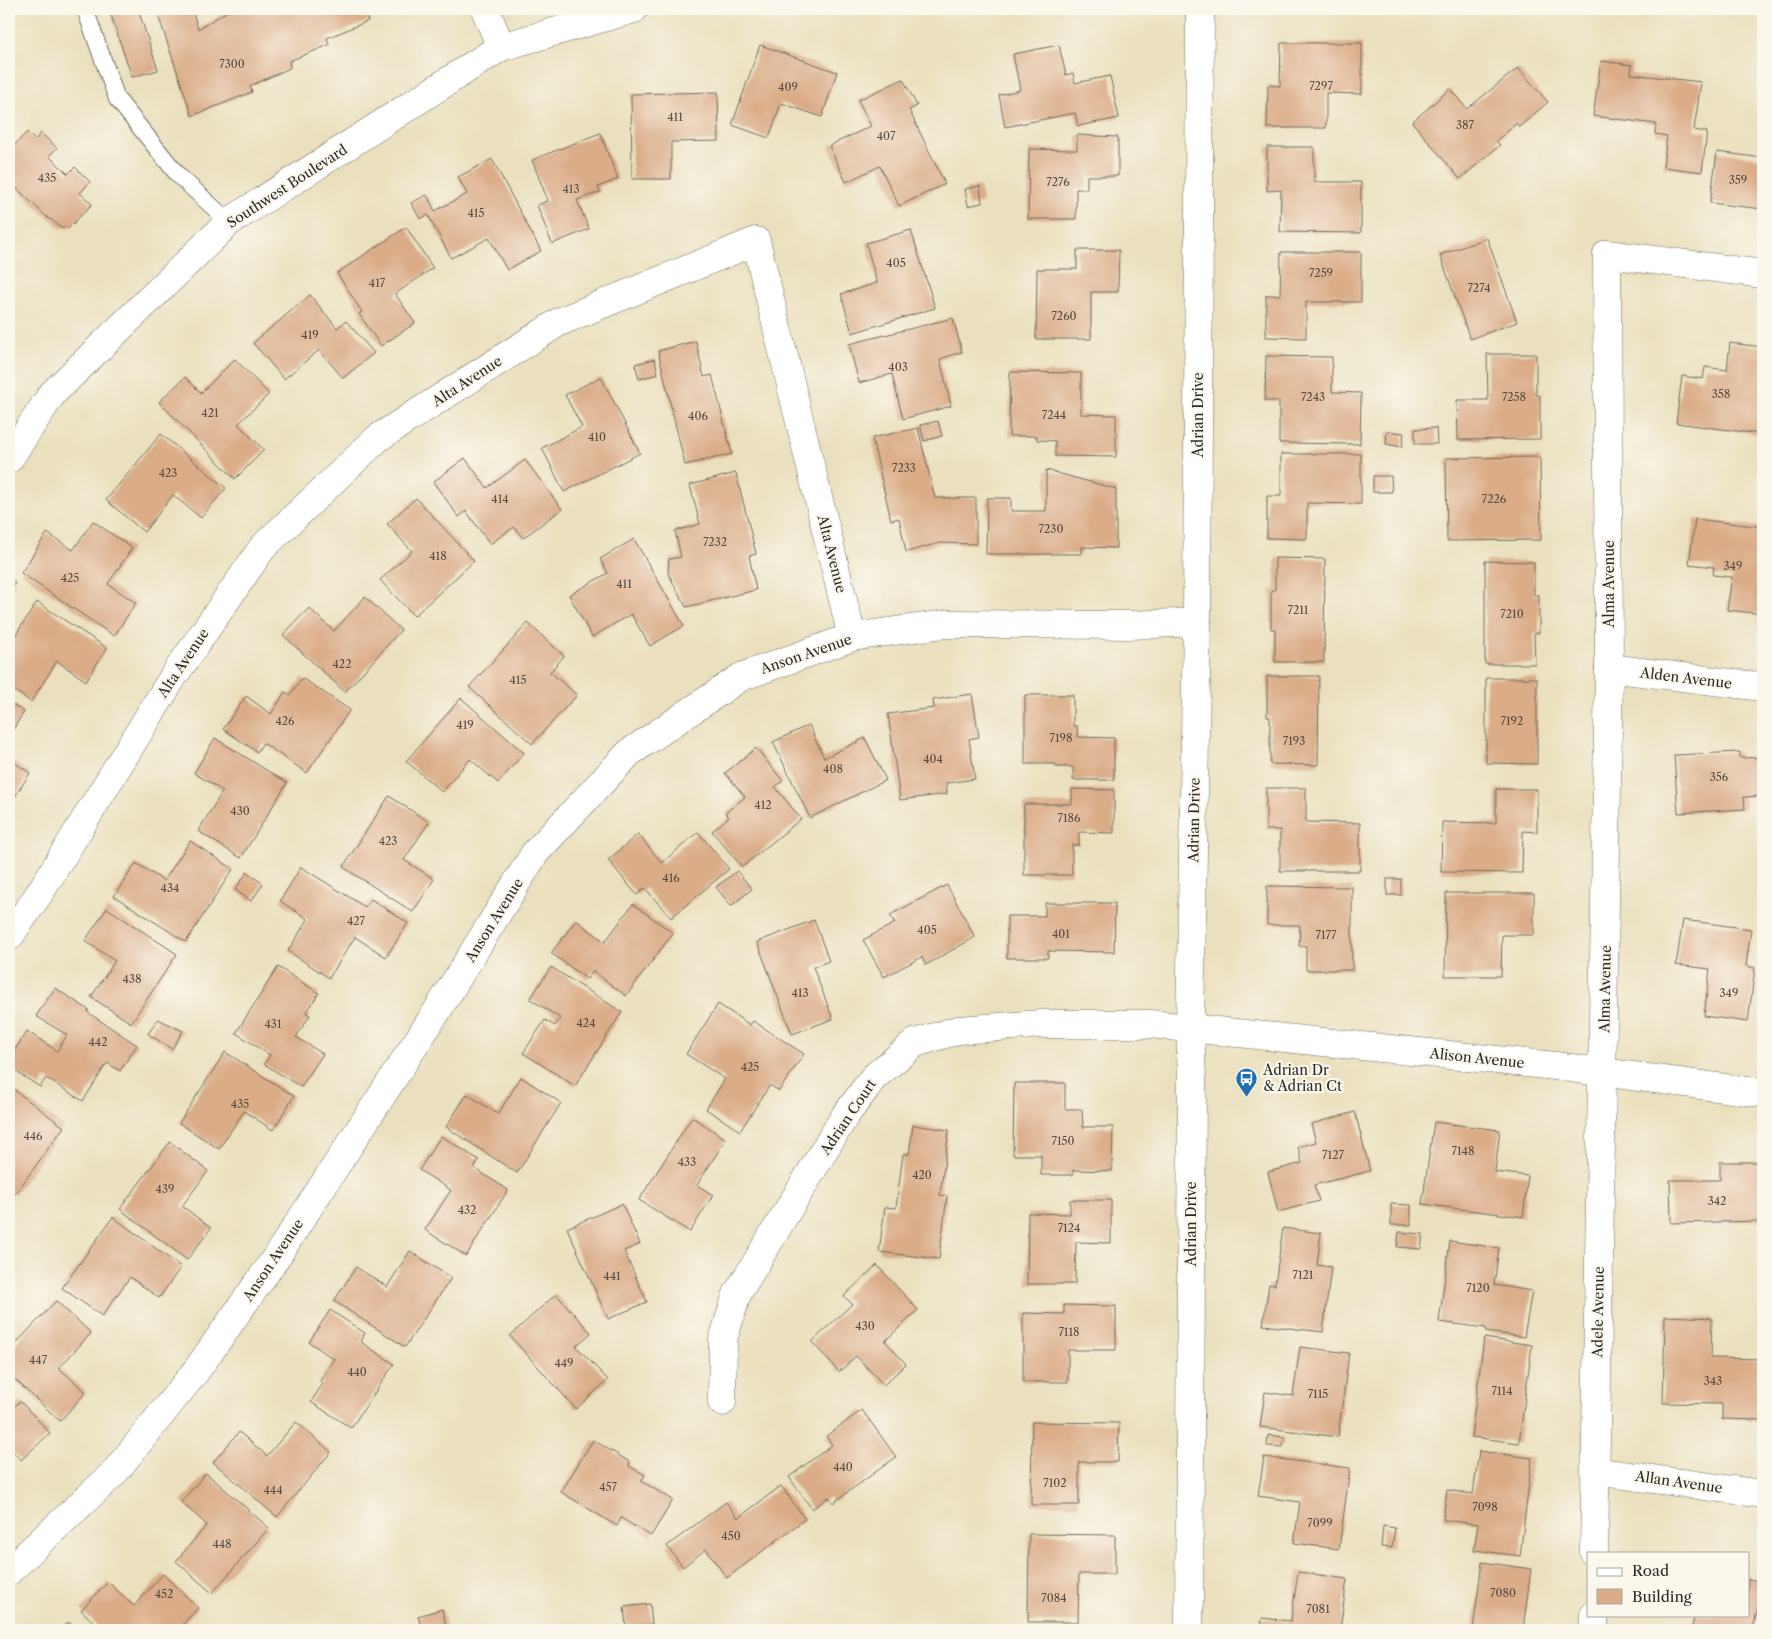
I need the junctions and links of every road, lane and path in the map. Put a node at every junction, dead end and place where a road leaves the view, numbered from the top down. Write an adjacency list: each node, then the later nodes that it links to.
1 (85, 9): 6 (lane)
2 (485, 9): 5 (street)
3 (634, 9): 5 (street, Southwest Boulevard)
4 (1200, 9): 9 (street, Adrian Drive)
5 (501, 48): 6 (street, Southwest Boulevard)
6 (229, 222): 8 (street, Southwest Boulevard)
7 (1763, 274): 11 (street, Alma Avenue)
8 (9, 459)
9 (1197, 622): 10 (street, Anson Avenue); 14 (street, Adrian Drive)
10 (852, 637): 13 (street, Alta Avenue); 21 (street, Anson Avenue)
11 (1610, 668): 12 (street, Alden Avenue); 15 (street, Alma Avenue)
12 (1763, 687)
13 (9, 937)
14 (1190, 1028): 15 (street, Alison Avenue); 17 (street, Adrian Court); 23 (street, Adrian Drive)
15 (1603, 1072): 16 (street, Alison Avenue); 18 (street, Adele Avenue)
16 (1763, 1093)
17 (722, 1402)
18 (1594, 1471): 19 (street, Allan Avenue); 20 (street, Adele Avenue)
19 (1763, 1494)
20 (1594, 1552)
21 (9, 1571)
22 (1594, 1616): 24 (street)
23 (1189, 1630)
24 (1594, 1630)

